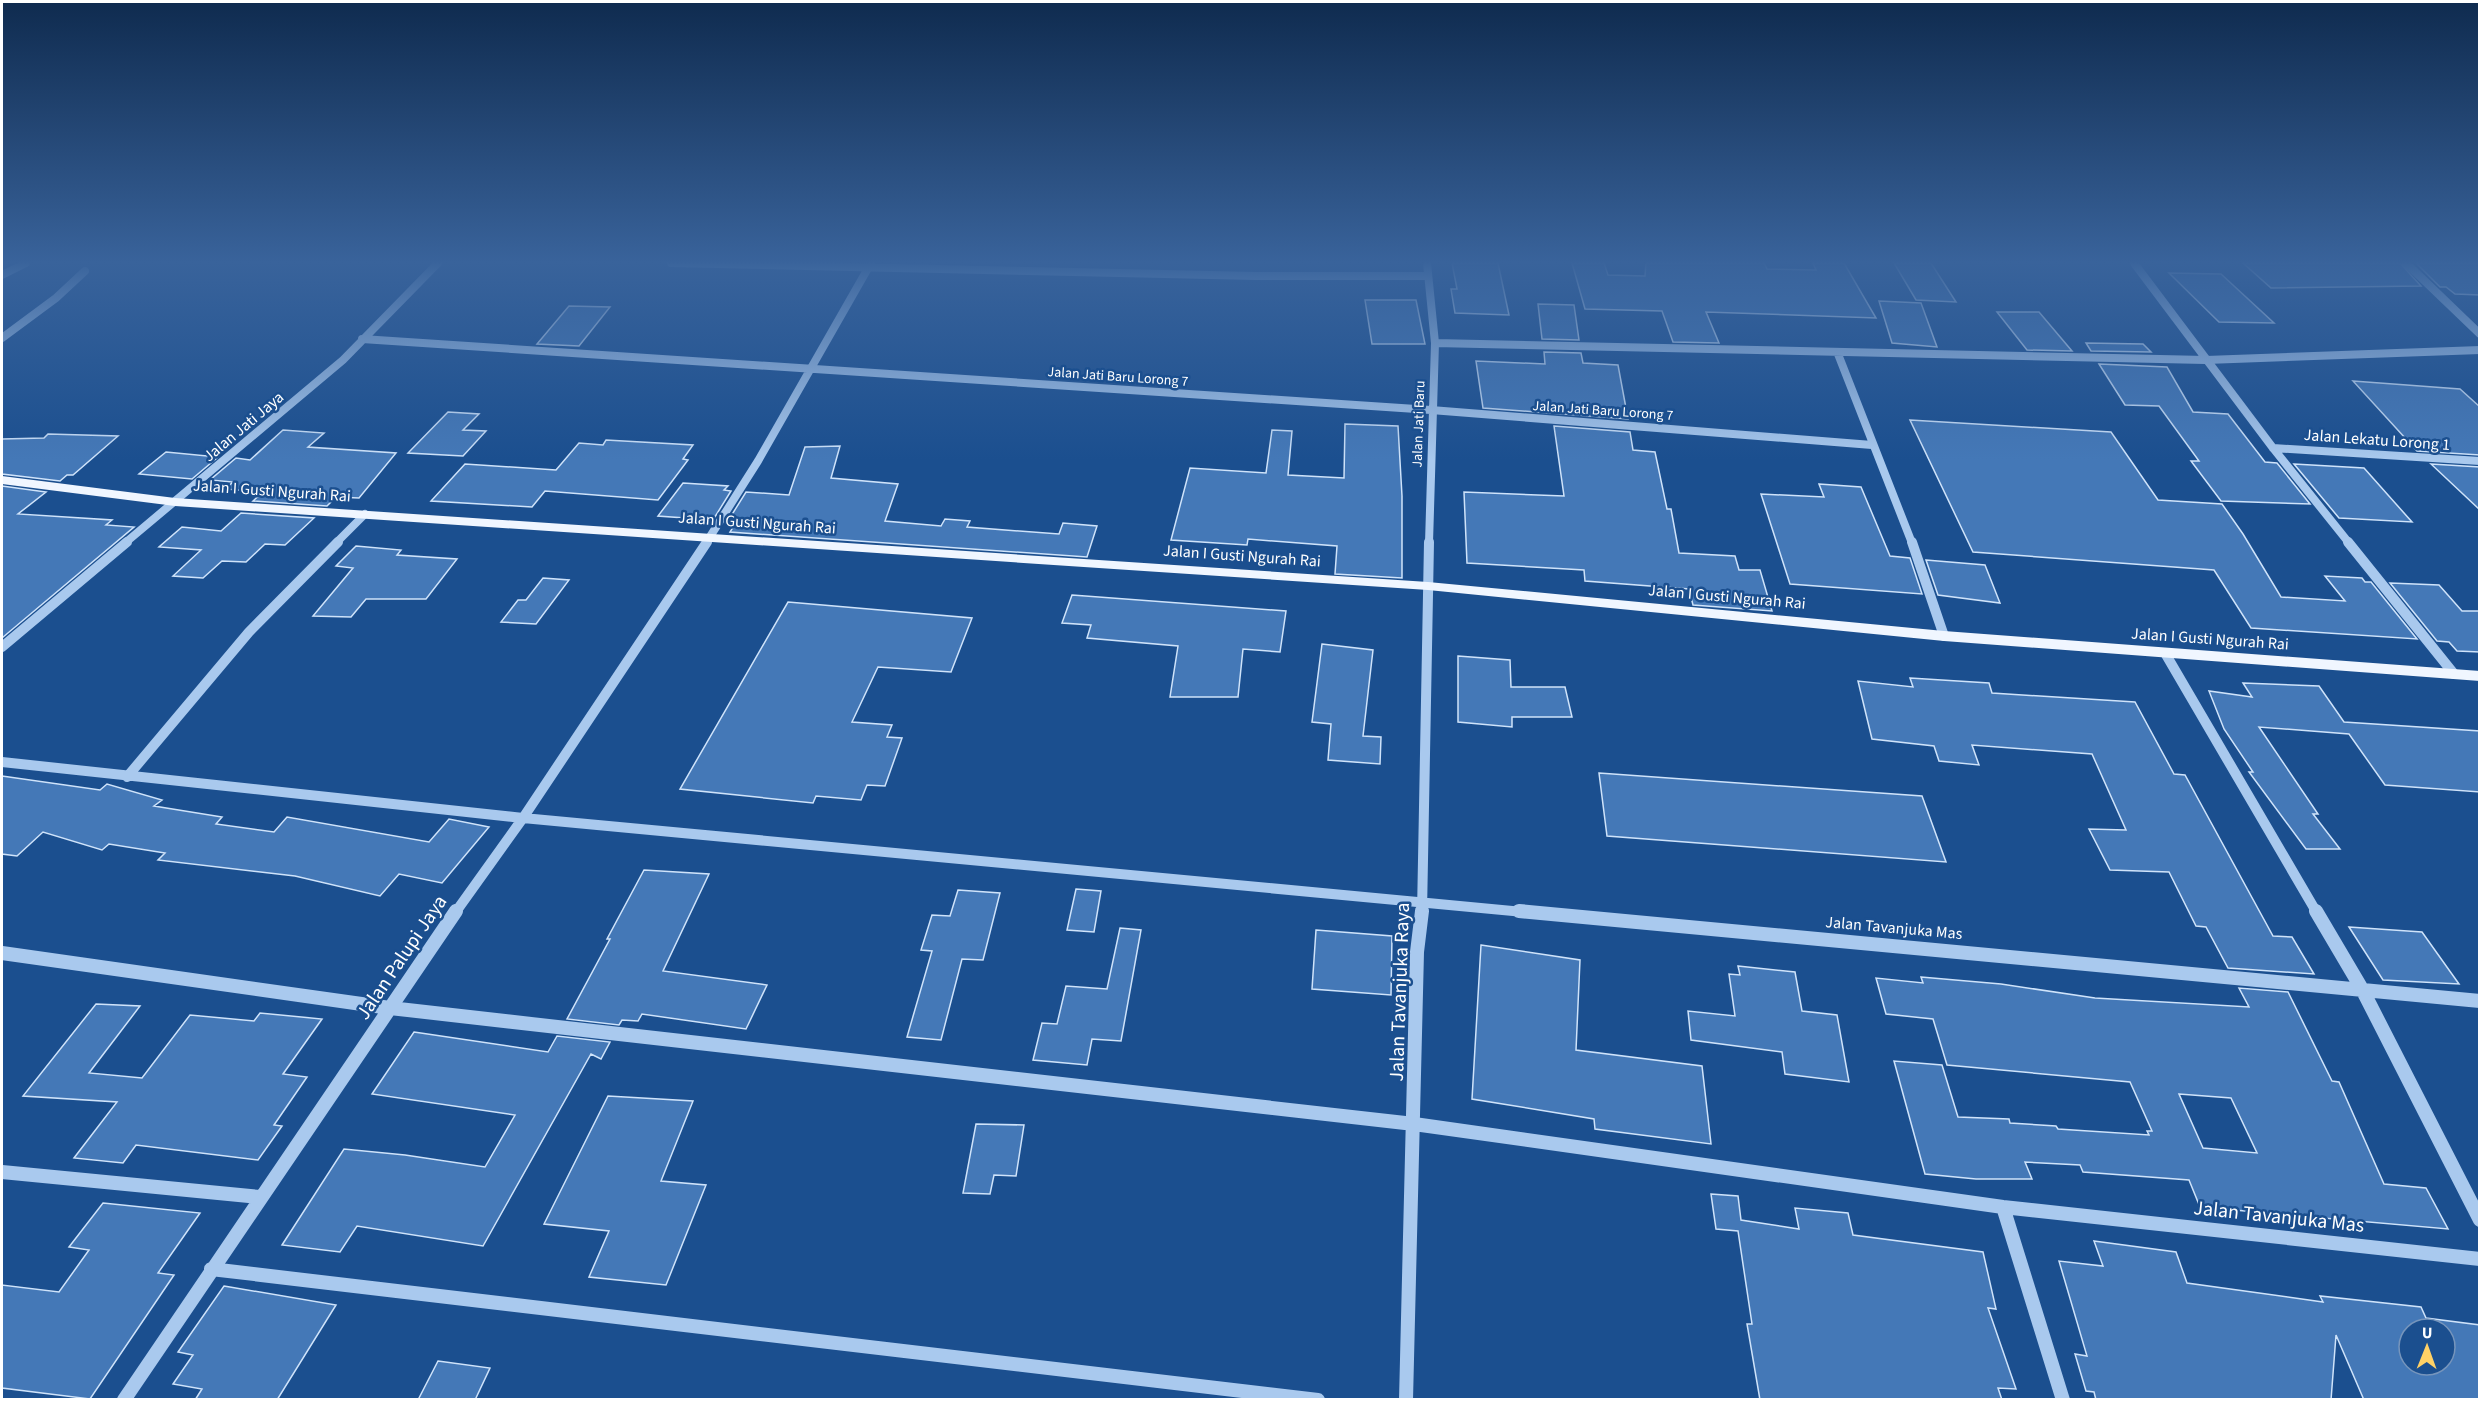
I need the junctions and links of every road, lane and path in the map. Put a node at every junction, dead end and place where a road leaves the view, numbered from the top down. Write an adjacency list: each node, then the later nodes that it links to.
1 (15, 328): 6 (street)
2 (373, 328): 7 (street, Jalan Jati Jaya)
3 (833, 328): 12 (street, Jalan Palupi Jaya)
4 (1433, 328): 8 (street, Jalan Jati Baru)
5 (2183, 328): 11 (street)
6 (2, 338)
7 (362, 339): 12 (street, Jalan Jati Baru Lorong 7); 18 (street, Jalan Jati Jaya)
8 (1435, 343): 10 (street); 13 (street, Jalan Jati Baru)
9 (2480, 350): 11 (street)
10 (1838, 354): 11 (street); 14 (street)
11 (2206, 360): 15 (street)
12 (812, 368): 13 (street, Jalan Jati Baru Lorong 7); 20 (street, Jalan Palupi Jaya)
13 (1431, 410): 14 (street, Jalan Jati Baru Lorong 7); 21 (street, Jalan Jati Baru)
14 (1872, 445): 22 (street)
15 (2273, 448): 16 (street, Jalan Lekatu Lorong 1); 25 (street)
16 (2480, 461)
17 (2, 480): 18 (main road, Jalan I Gusti Ngurah Rai)
18 (175, 502): 19 (main road, Jalan I Gusti Ngurah Rai); 23 (street, Jalan Jati Jaya)
19 (365, 514): 20 (main road, Jalan I Gusti Ngurah Rai); 28 (street)
20 (711, 536): 21 (main road, Jalan I Gusti Ngurah Rai); 29 (street, Jalan Palupi Jaya)
21 (1428, 586): 22 (main road, Jalan I Gusti Ngurah Rai); 30 (street, Jalan Tavanjuka Raya)
22 (1944, 636): 24 (main road, Jalan I Gusti Ngurah Rai)
23 (2, 647)
24 (2165, 653): 25 (main road, Jalan I Gusti Ngurah Rai); 32 (street)
25 (2454, 674): 26 (main road, Jalan I Gusti Ngurah Rai)
26 (2480, 676)
27 (2, 762): 28 (street, Jalan Tavanjuka Mas)
28 (127, 777): 29 (street, Jalan Tavanjuka Mas)
29 (523, 818): 30 (street, Jalan Tavanjuka Mas); 34 (street, Jalan Palupi Jaya)
30 (1422, 901): 32 (street, Jalan Tavanjuka Mas); 35 (street, Jalan Tavanjuka Raya)
31 (2, 953): 34 (street, Jalan Tavanjuka Mas)
32 (2362, 989): 33 (street, Jalan Tavanjuka Mas); 39 (street)
33 (2480, 1001)
34 (390, 1008): 35 (street, Jalan Tavanjuka Mas); 37 (street, Jalan Palupi Jaya)
35 (1414, 1124): 38 (street, Jalan Tavanjuka Mas); 44 (street, Jalan Tavanjuka Raya)
36 (2, 1172): 37 (street)
37 (260, 1197): 41 (street, Jalan Palupi Jaya)
38 (2003, 1207): 40 (street, Jalan Tavanjuka Mas); 45 (street)
39 (2480, 1220)
40 (2480, 1259)
41 (211, 1269): 42 (street, Jalan Palupi Jaya); 43 (street)
42 (124, 1400)
43 (1318, 1400)
44 (1406, 1400)
45 (2062, 1400)

